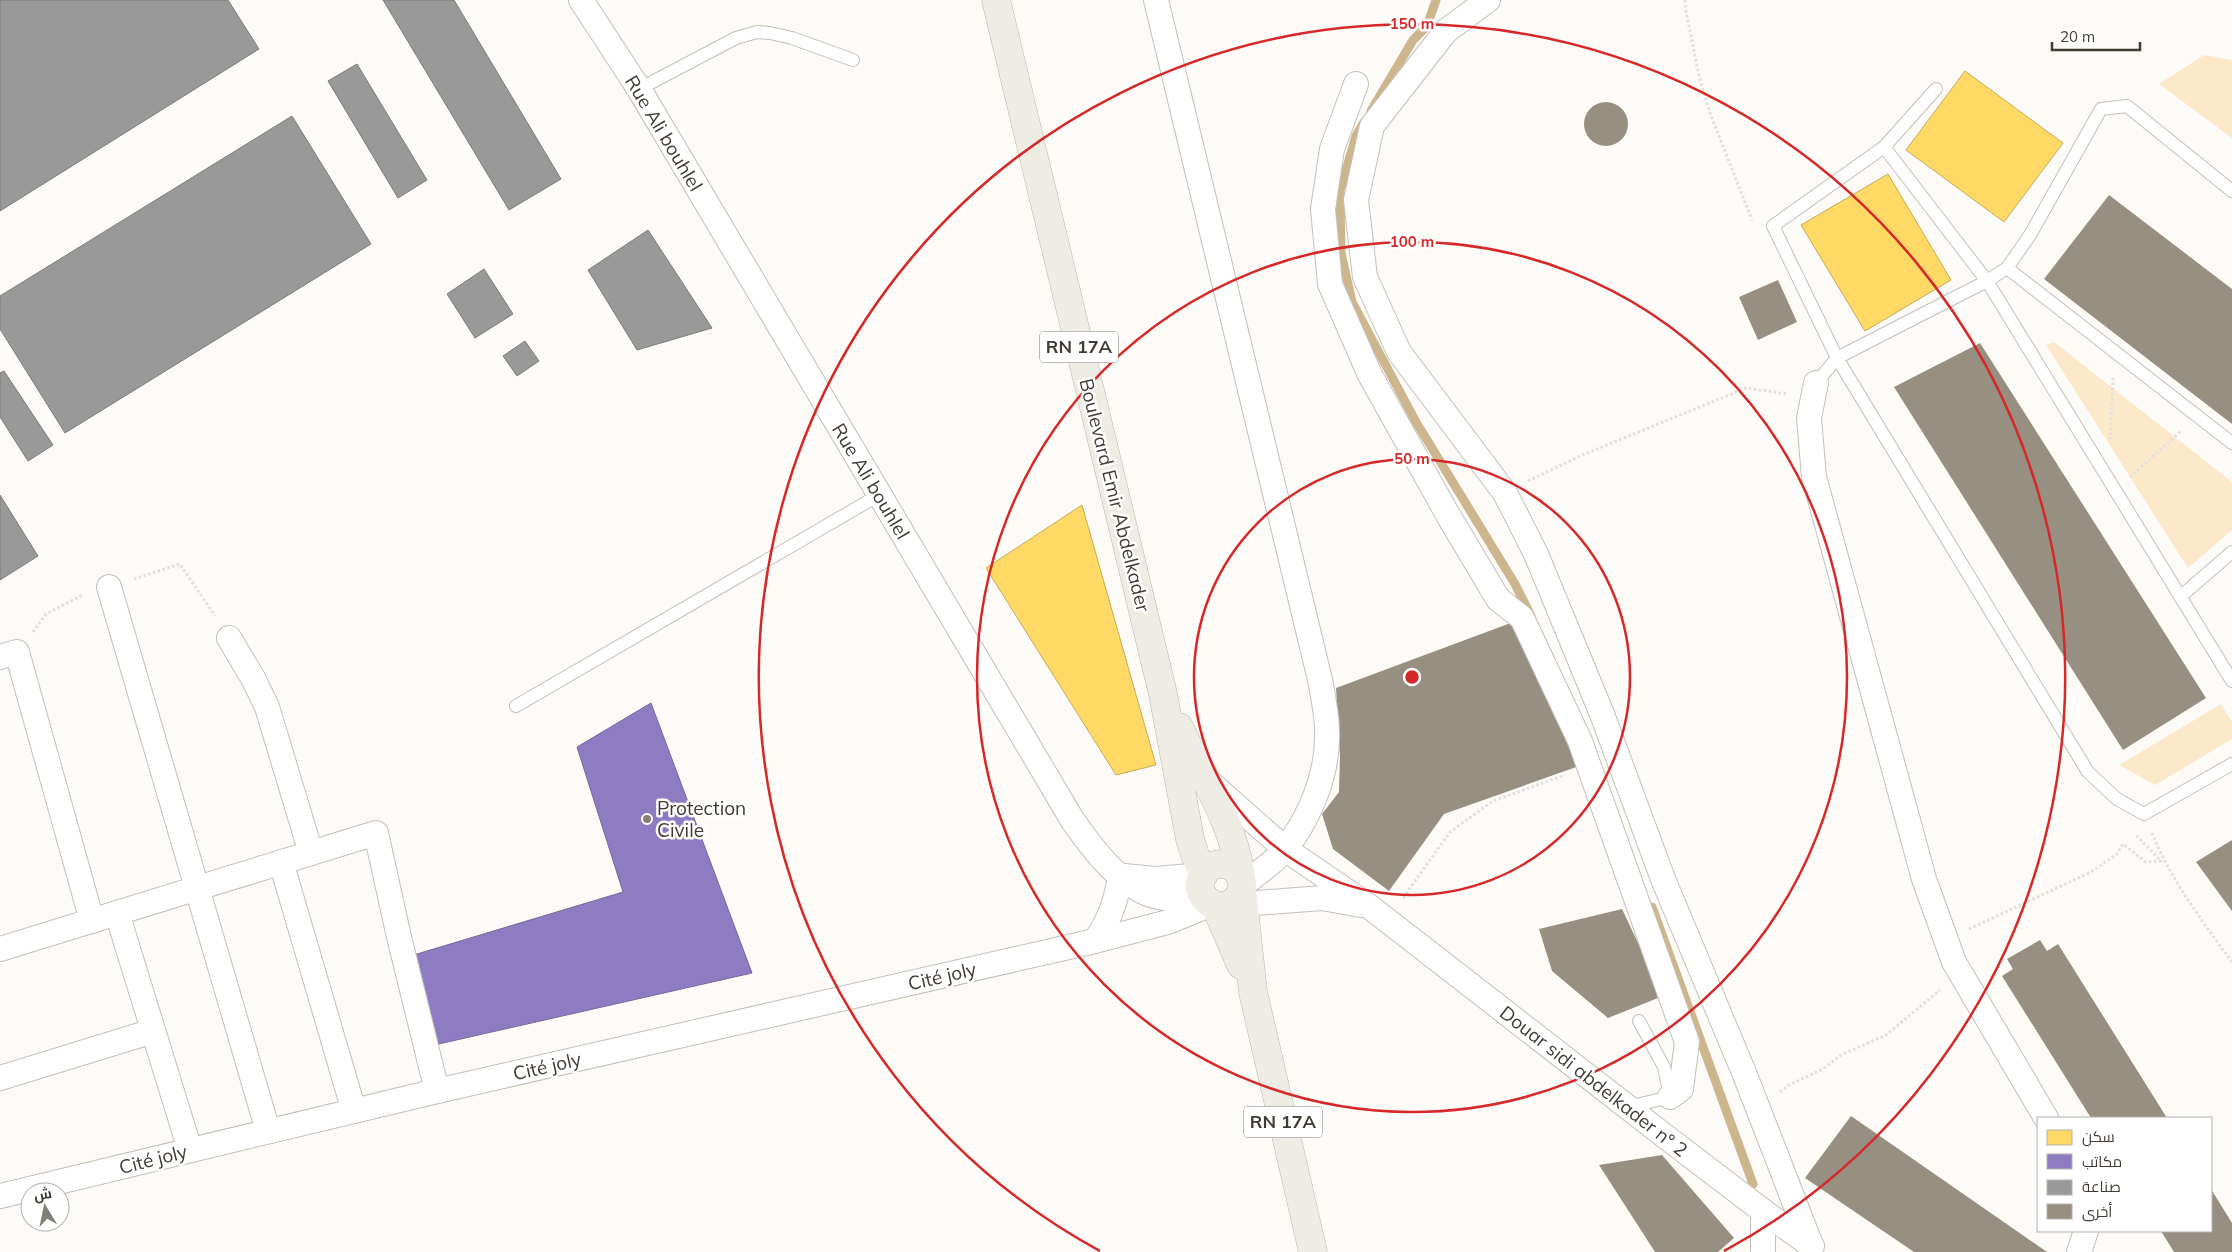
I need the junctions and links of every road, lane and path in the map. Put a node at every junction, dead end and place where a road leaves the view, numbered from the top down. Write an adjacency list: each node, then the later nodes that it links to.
1 (582, 0): 8 (street, Rue Ali bouhlel)
2 (996, 0): 30 (main road, Boulevard Emir Abdelkader / RN 17A)
3 (1156, 0): 37 (street)
4 (1488, 0): 22 (street)
5 (1686, 0): 12 (path)
6 (853, 60): 8 (lane)
7 (1356, 84): 33 (street)
8 (639, 89): 23 (street, Rue Ali bouhlel)
9 (1936, 89): 10 (lane)
10 (1884, 147): 14 (lane); 15 (lane)
11 (2232, 191): 13 (lane)
12 (1754, 224)
13 (2007, 268): 14 (lane); 19 (lane)
14 (1987, 281): 15 (lane); 26 (lane)
15 (1837, 358): 17 (lane); 35 (lane)
16 (2113, 378): 20 (path)
17 (1815, 391): 22 (path); 49 (street)
18 (2182, 430): 21 (path)
19 (2232, 443)
20 (2110, 445)
21 (2126, 480)
22 (1505, 493): 60 (street)
23 (879, 495): 31 (lane); 40 (street, Rue Ali bouhlel)
24 (2232, 552): 26 (lane)
25 (109, 587): 42 (street)
26 (2180, 597): 29 (lane)
27 (229, 638): 38 (street)
28 (0, 657): 46 (street)
29 (2232, 681)
30 (1163, 694): 34 (main road, RN 17A); 41 (main road, Boulevard Emir Abdelkader / RN 17A)
31 (516, 706)
32 (2232, 764): 35 (lane)
33 (1589, 767): 43 (path); 55 (street)
34 (1204, 777): 37 (street, Douar sidi abdelkader n° 2); 41 (main road, RN 17A)
35 (2144, 814): 50 (path)
36 (2130, 829): 49 (path)
37 (1285, 849): 41 (street); 44 (street, Douar sidi abdelkader n° 2)
38 (311, 853): 39 (street); 54 (street)
39 (281, 862): 42 (street); 57 (street)
40 (1120, 875): 41 (street, Douar sidi abdelkader n° 2); 47 (street)
41 (1225, 887): 44 (street, Douar sidi abdelkader n° 2); 47 (street, Cité joly); 65 (main road, RN 17A)
42 (196, 888): 45 (street); 59 (street)
43 (1399, 903)
44 (1370, 907): 56 (street, Douar sidi abdelkader n° 2)
45 (117, 913): 46 (street); 52 (street)
46 (92, 920): 48 (street)
47 (1095, 941): 54 (street, Cité joly)
48 (0, 949)
49 (1954, 962): 58 (street); 60 (path)
50 (2232, 962)
51 (1639, 1021): 55 (lane)
52 (153, 1031): 53 (street); 61 (street)
53 (0, 1078)
54 (437, 1091): 57 (street, Cité joly)
55 (1670, 1097): 56 (lane)
56 (1628, 1107): 63 (street, Douar sidi abdelkader n° 2)
57 (354, 1111): 59 (street, Cité joly)
58 (2045, 1117)
59 (268, 1131): 61 (street, Cité joly)
60 (1767, 1134): 64 (street)
61 (190, 1150): 62 (street, Cité joly)
62 (0, 1196)
63 (1762, 1211): 64 (street, Douar sidi abdelkader n° 2); 66 (street)
64 (1815, 1248)
65 (1313, 1252)
66 (1763, 1252)

